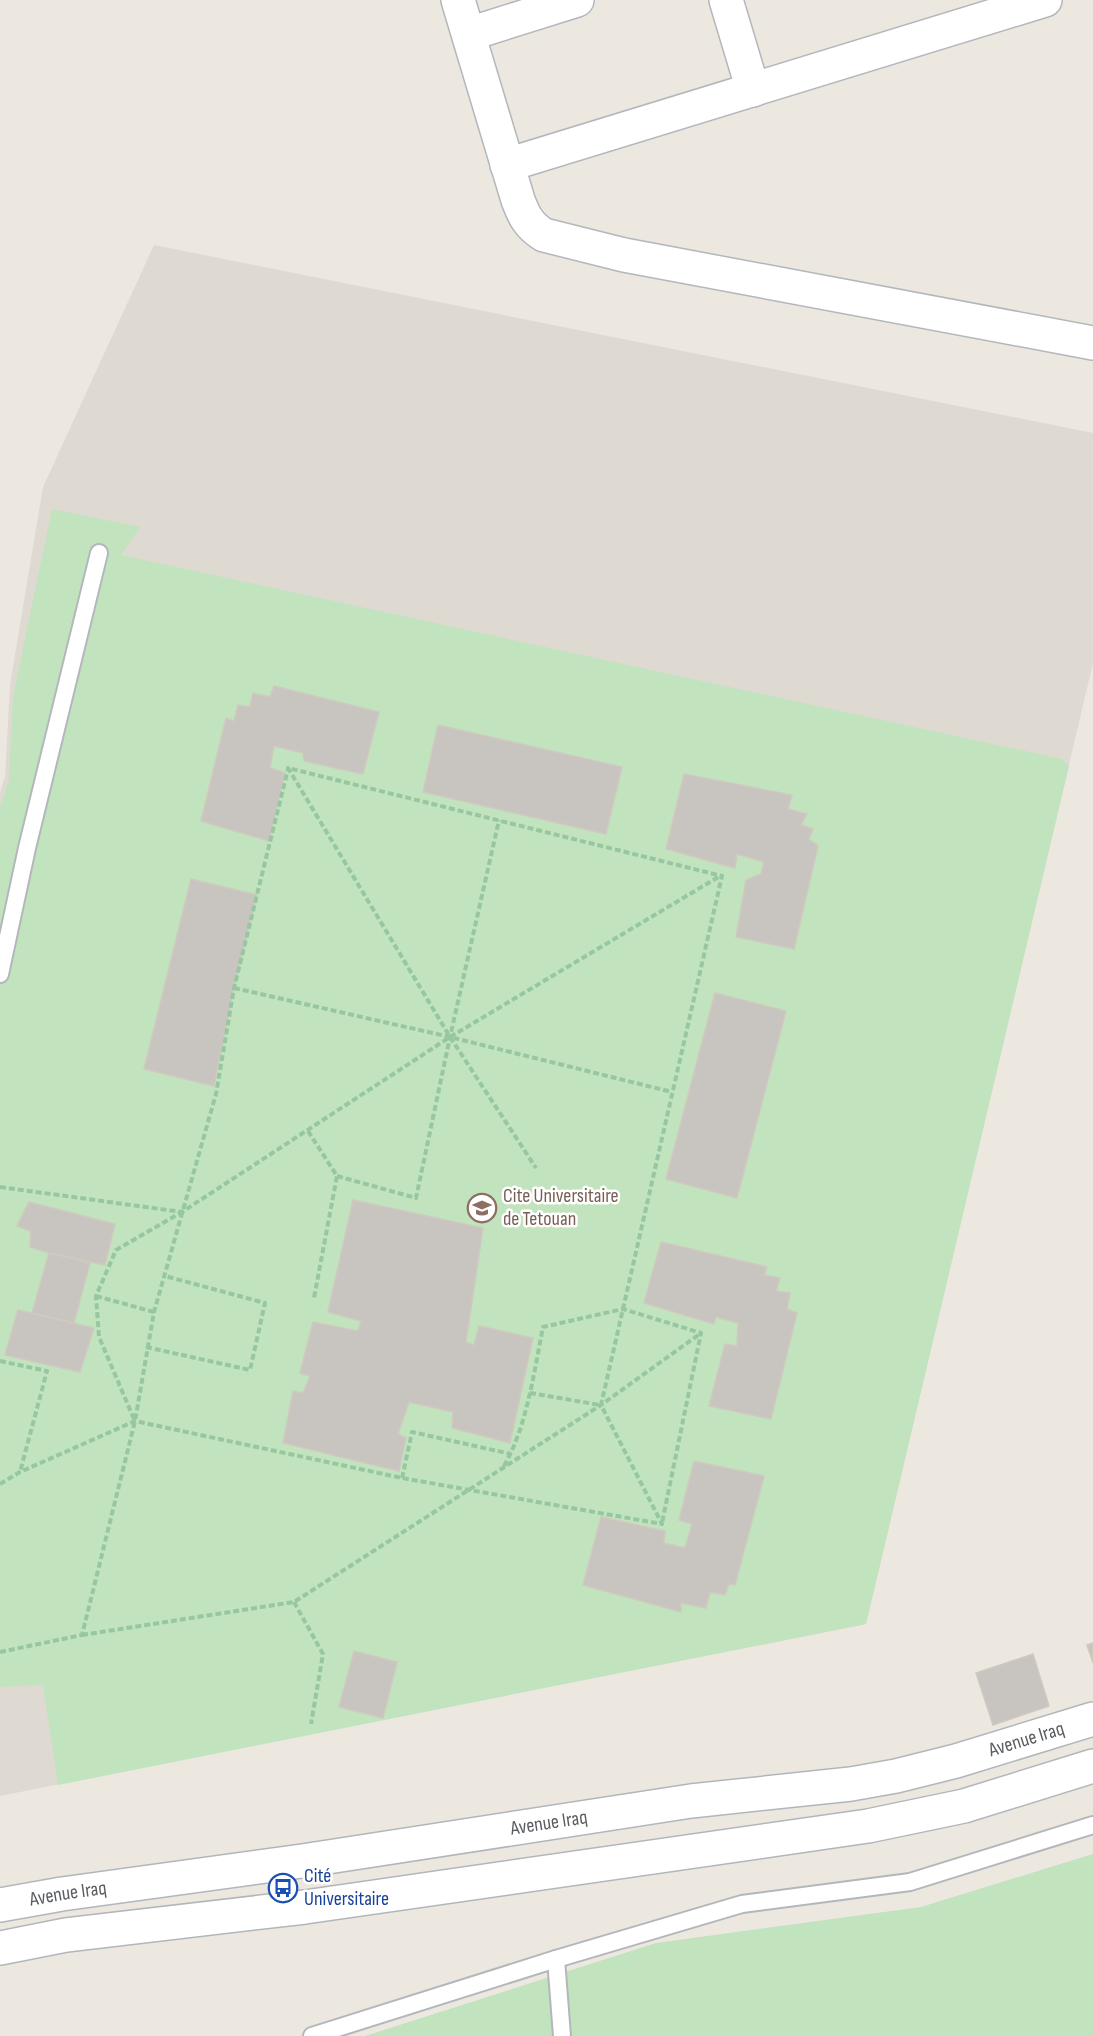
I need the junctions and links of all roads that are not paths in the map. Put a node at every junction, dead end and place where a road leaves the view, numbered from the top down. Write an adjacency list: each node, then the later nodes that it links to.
1 (458, 0): 6 (street)
2 (577, 0): 6 (street)
3 (726, 0): 7 (street)
4 (1045, 0): 5 (street)
5 (996, 7): 7 (street)
6 (469, 34): 8 (street)
7 (753, 90): 8 (street)
8 (507, 165): 9 (street)
9 (1093, 343)
10 (99, 553): 11 (lane)
11 (0, 975)
12 (1093, 1719): 15 (street, Avenue Iraq)
13 (1093, 1766): 16 (street, Avenue Iraq)
14 (1093, 1825): 17 (lane)
15 (0, 1905)
16 (0, 1948)
17 (555, 1959): 18 (lane); 19 (lane)
18 (312, 2036)
19 (562, 2036)

